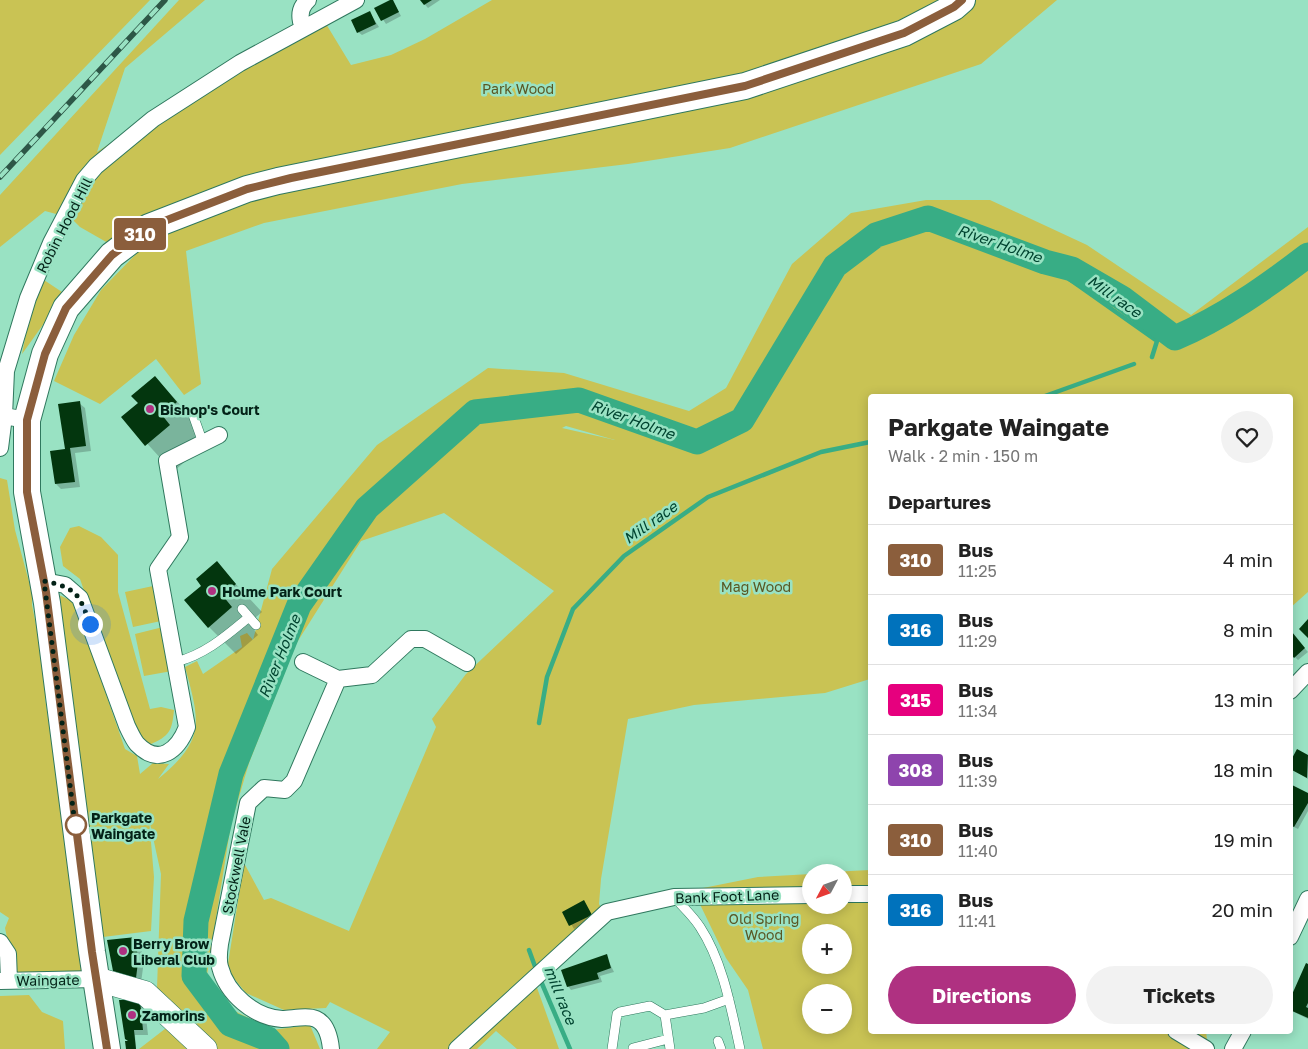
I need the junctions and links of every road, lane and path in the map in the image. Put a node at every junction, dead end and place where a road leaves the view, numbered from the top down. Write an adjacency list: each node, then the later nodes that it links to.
1 (308, 0): 4 (street)
2 (356, 0): 4 (street, Robin Hood Hill)
3 (962, 0): 6 (main road)
4 (303, 28): 6 (street, Robin Hood Hill)
5 (192, 412): 8 (lane)
6 (16, 418): 9 (street, Robin Hood Hill); 10 (main road)
7 (219, 435): 8 (street)
8 (203, 443): 14 (street)
9 (0, 448)
10 (44, 581): 14 (street); 27 (main road)
11 (242, 609): 12 (lane)
12 (249, 617): 13 (lane); 14 (lane)
13 (256, 624)
14 (176, 662)
15 (303, 662): 18 (street)
16 (467, 663): 18 (street)
17 (1308, 672): 19 (street)
18 (338, 679): 37 (street, Stockwell Vale)
19 (1293, 688)
20 (852, 894): 21 (street)
21 (868, 894)
22 (802, 895): 23 (street, Bank Foot Lane)
23 (674, 897): 29 (lane); 38 (street, Bank Foot Lane)
24 (1308, 899): 25 (street)
25 (1293, 932)
26 (0, 942): 28 (street)
27 (96, 979): 28 (street, Waingate); 35 (main road); 36 (main road)
28 (4, 981)
29 (729, 999): 30 (lane); 41 (lane)
30 (665, 1015): 33 (lane); 39 (lane)
31 (1181, 1034): 42 (street)
32 (1241, 1034): 43 (street)
33 (668, 1039): 34 (lane); 40 (lane)
34 (633, 1048)
35 (108, 1049)
36 (205, 1049)
37 (330, 1049)
38 (457, 1049)
39 (612, 1049)
40 (670, 1049)
41 (740, 1049)
42 (1206, 1049)
43 (1233, 1049)

